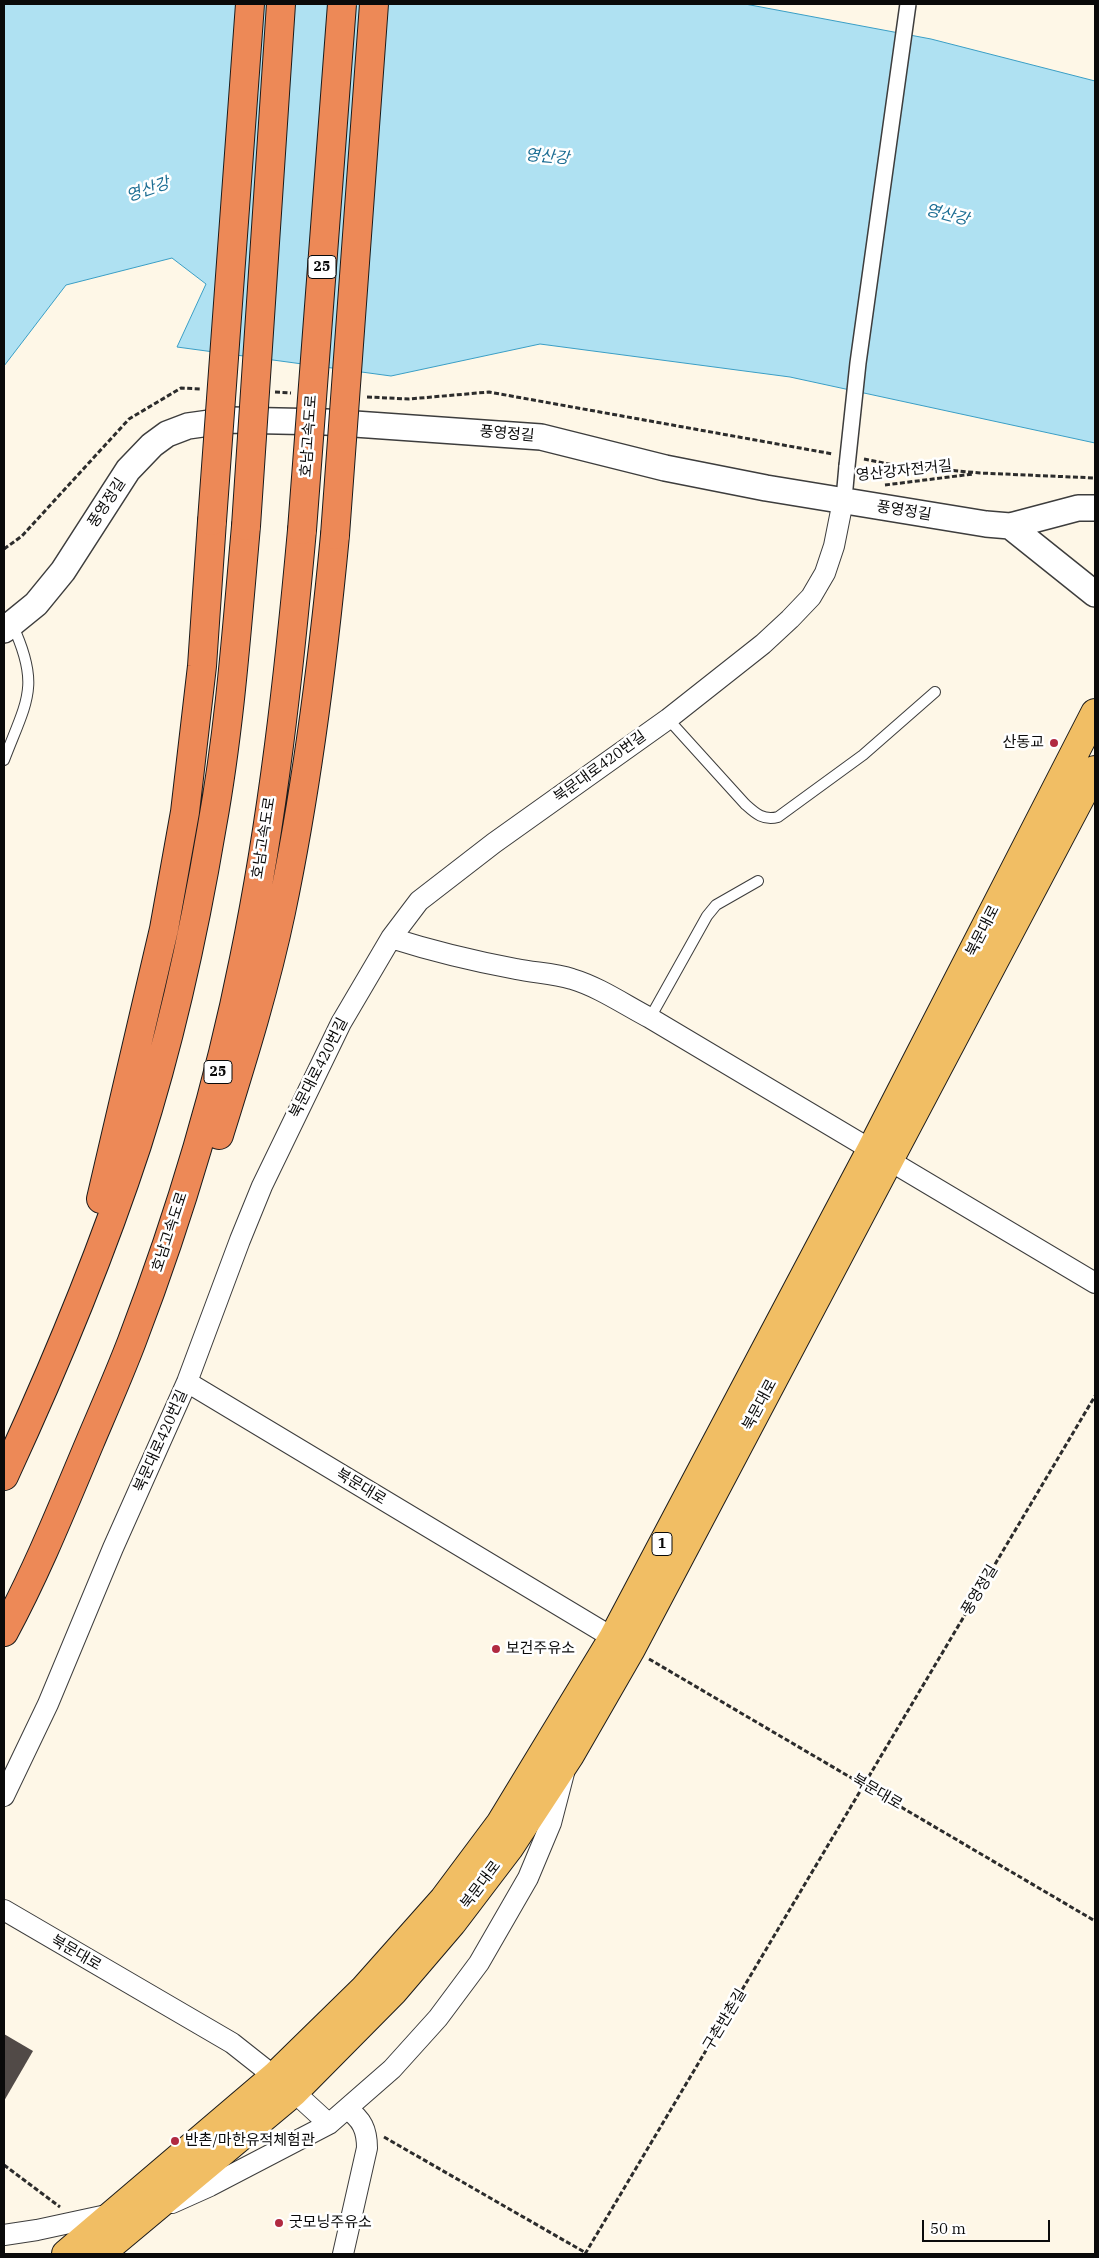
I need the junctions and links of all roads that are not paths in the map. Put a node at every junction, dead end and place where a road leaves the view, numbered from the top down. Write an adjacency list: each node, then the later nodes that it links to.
1 (250, 4): 22 (highway, bridge)
2 (281, 4): 23 (highway, bridge)
3 (342, 4): 24 (highway, 호남고속도로 / 25, bridge)
4 (374, 4): 24 (highway, bridge)
5 (908, 4): 6 (street, bridge)
6 (844, 495): 8 (street, 풍영정길); 10 (street, 풍영정길); 13 (street, 북문대로420번길)
7 (1095, 508): 8 (street, 풍영정길)
8 (1010, 526): 9 (street)
9 (1095, 594)
10 (8, 627): 14 (lane)
11 (935, 692): 13 (lane)
12 (1095, 713): 19 (main road, 북문대로 / 1)
13 (668, 719): 17 (street, 북문대로420번길)
14 (4, 760)
15 (1095, 770): 19 (main road, 북문대로 / 1)
16 (758, 881): 18 (lane)
17 (391, 938): 18 (street); 21 (street, 북문대로420번길)
18 (650, 1018): 19 (street)
19 (880, 1155): 20 (street); 26 (main road, 북문대로 / 1)
20 (1095, 1283)
21 (187, 1382): 26 (street, 북문대로); 28 (street, 북문대로420번길)
22 (4, 1433)
23 (4, 1476)
24 (29, 1586): 25 (highway, 호남고속도로 / 25)
25 (4, 1632)
26 (622, 1643): 27 (main road, 북문대로 / 1); 30 (main road, 북문대로 / 1)
27 (570, 1754): 30 (main road, 북문대로 / 1); 31 (street)
28 (4, 1796)
29 (4, 1910): 30 (street, 북문대로)
30 (284, 2084): 32 (street); 33 (main road, 북문대로 / 1); 34 (main road, 북문대로 / 1)
31 (346, 2109): 32 (street); 38 (street)
32 (329, 2124): 34 (street)
33 (113, 2213): 35 (street, 북문대로); 36 (main road, 북문대로 / 1)
34 (146, 2215): 37 (main road, 북문대로 / 1)
35 (4, 2235)
36 (66, 2254)
37 (100, 2254)
38 (343, 2254)

